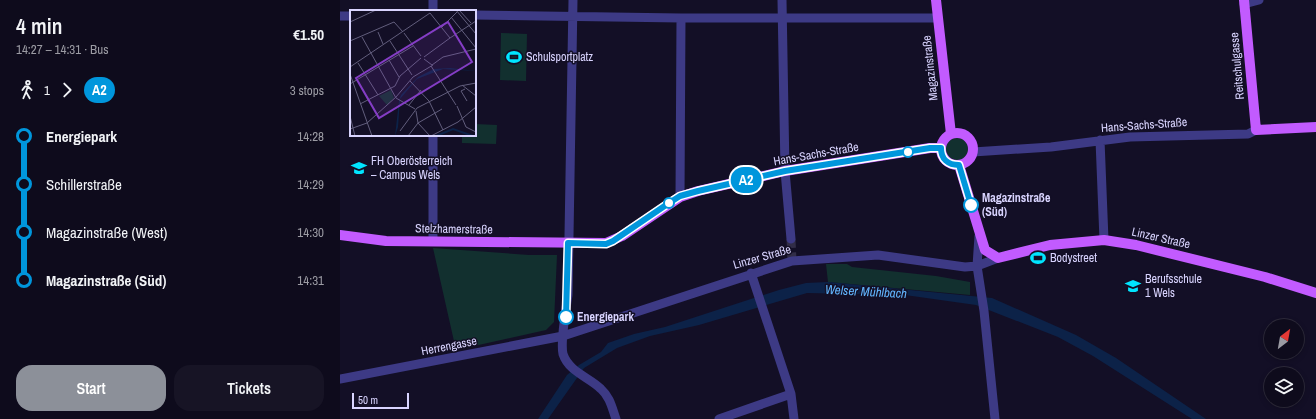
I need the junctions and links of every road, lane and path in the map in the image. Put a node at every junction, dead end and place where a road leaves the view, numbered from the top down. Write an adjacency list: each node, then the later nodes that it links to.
1 (573, 0): 7 (street)
2 (782, 0): 9 (street)
3 (936, 0): 10 (main road, Magazinstraße)
4 (1259, 0): 5 (street)
5 (1244, 2): 12 (main road, Reitschulgasse)
6 (476, 15): 7 (street)
7 (573, 16): 8 (street); 26 (street)
8 (681, 18): 9 (street); 20 (street)
9 (782, 18): 10 (street); 19 (street)
10 (938, 18): 13 (main road, Magazinstraße)
11 (1316, 127): 12 (main road, Hans-Sachs-Straße)
12 (1256, 130): 15 (street, Hans-Sachs-Straße)
13 (951, 134): 16 (main road); 17 (main road)
14 (433, 136): 25 (street)
15 (1100, 140): 17 (street, Hans-Sachs-Straße); 24 (street)
16 (941, 148): 18 (main road); 19 (main road, Hans-Sachs-Straße)
17 (973, 152): 18 (main road)
18 (959, 165): 21 (main road)
19 (785, 171): 20 (main road, Hans-Sachs-Straße); 23 (street)
20 (680, 196): 26 (main road, Hans-Sachs-Straße)
21 (979, 233): 27 (main road); 28 (street)
22 (340, 235): 25 (main road, Stelzhamerstraße)
23 (790, 238)
24 (1104, 240): 27 (main road, Linzer Straße); 30 (main road, Linzer Straße)
25 (433, 242): 26 (main road, Stelzhamerstraße)
26 (568, 243): 31 (street)
27 (998, 258): 28 (street, Linzer Straße)
28 (977, 266): 29 (street, Linzer Straße); 37 (street)
29 (751, 273): 31 (street, Linzer Straße); 33 (street)
30 (1316, 293)
31 (563, 336): 32 (street, Herrengasse); 34 (street)
32 (340, 379)
33 (791, 394): 35 (street); 36 (street)
34 (616, 419)
35 (718, 419)
36 (794, 419)
37 (995, 419)

